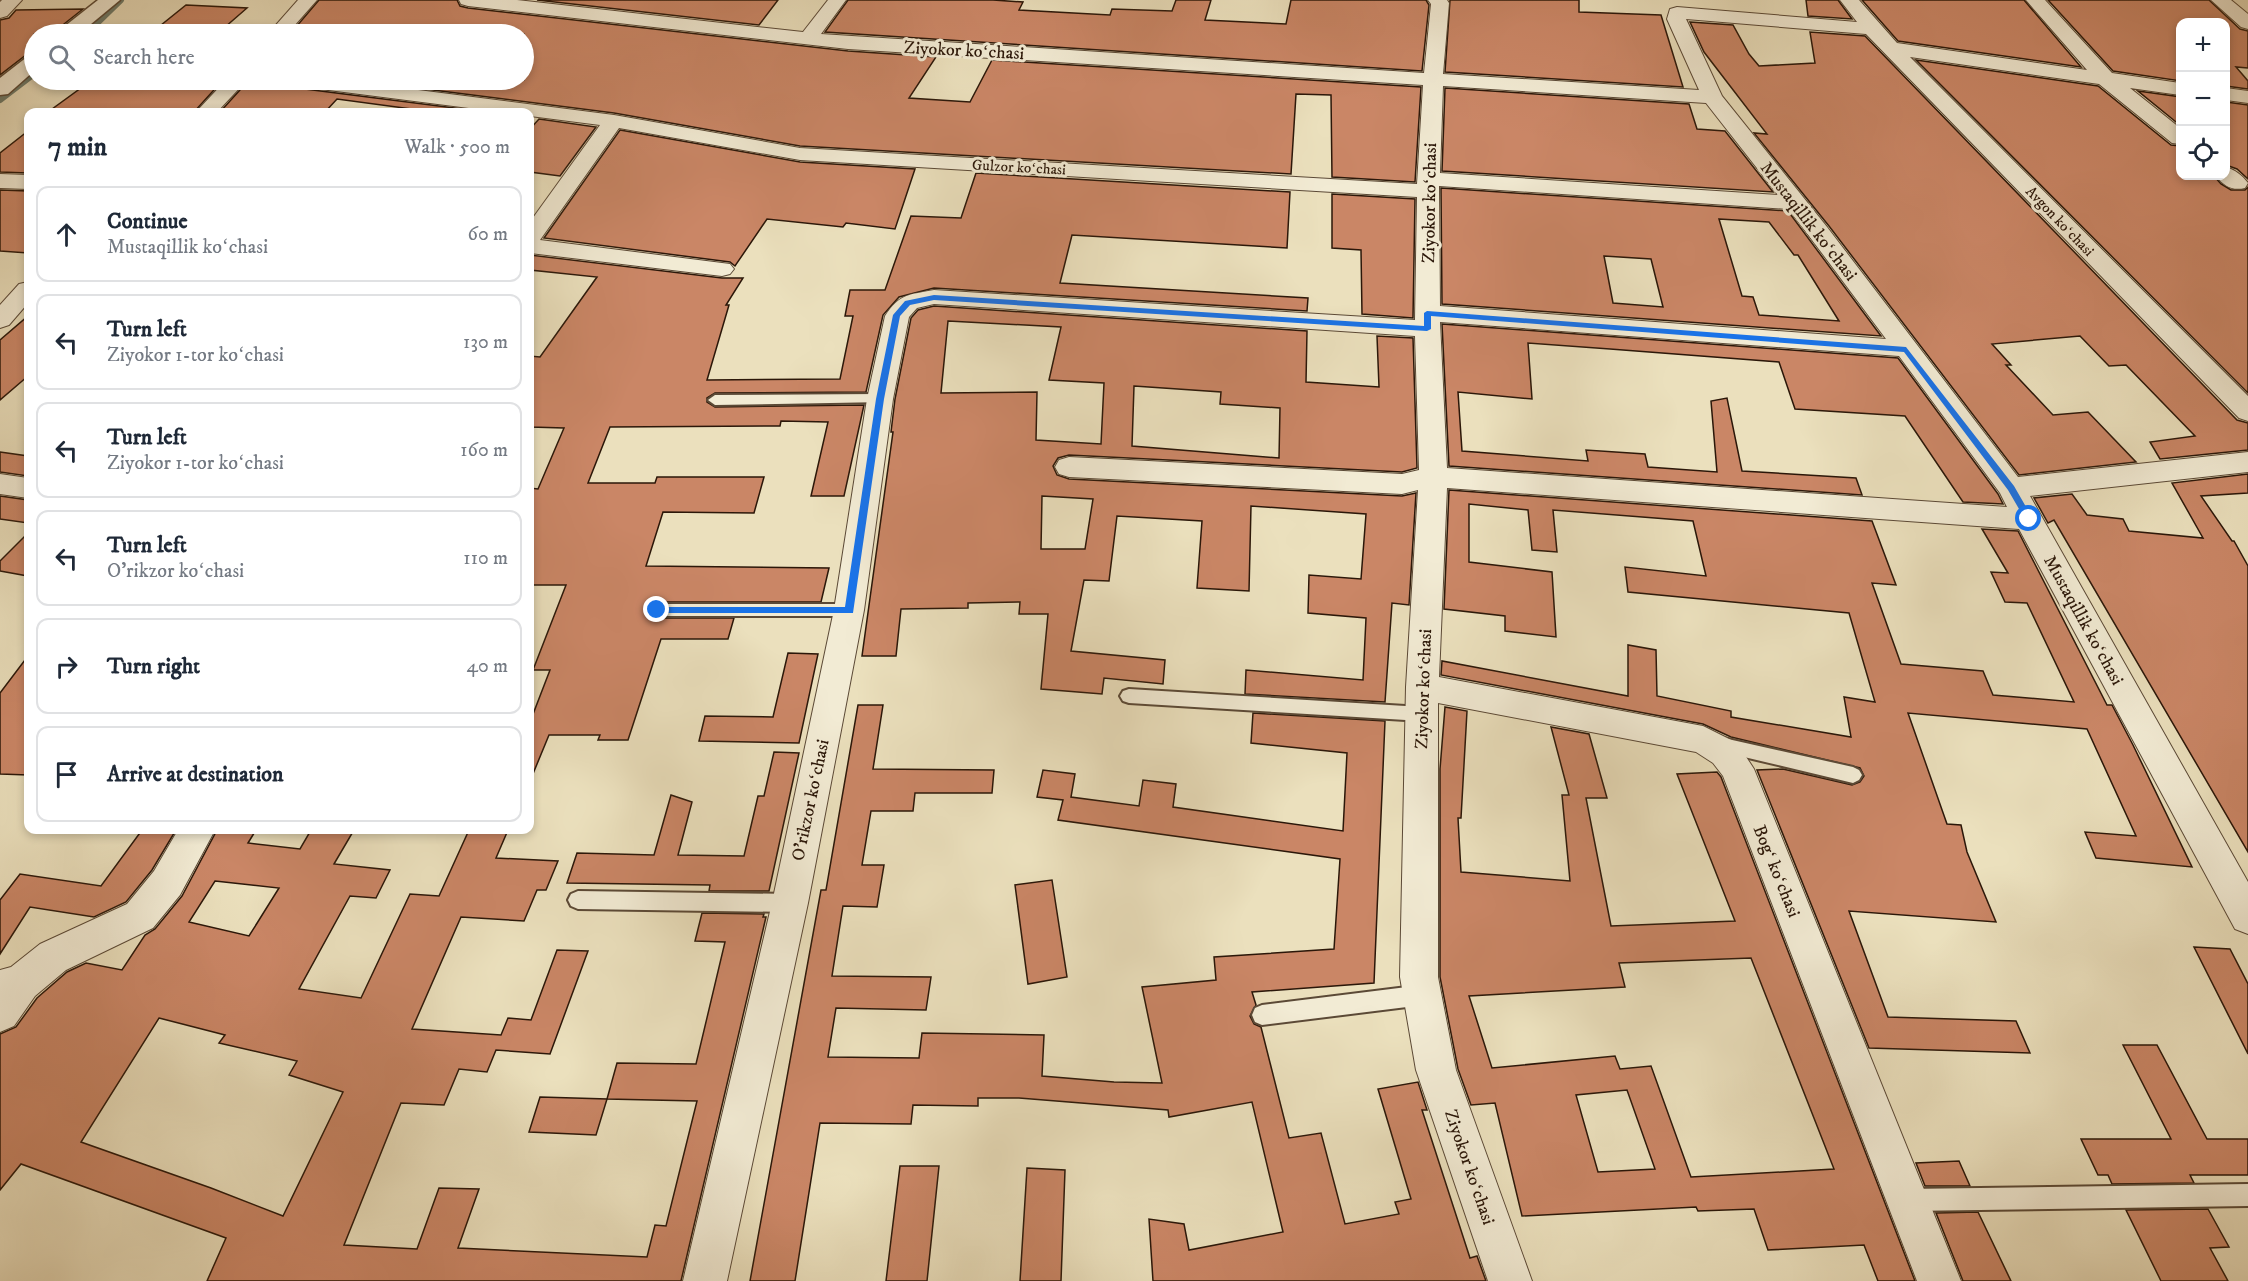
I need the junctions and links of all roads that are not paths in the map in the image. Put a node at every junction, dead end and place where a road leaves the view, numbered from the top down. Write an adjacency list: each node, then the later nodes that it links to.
1 (13, 0): 11 (street)
2 (110, 0): 13 (street)
3 (308, 0): 14 (street)
4 (468, 0): 16 (street, Ziyokor koʻchasi)
5 (837, 0): 16 (street)
6 (1437, 0): 19 (street)
7 (1849, 0): 15 (street, Avgon koʻchasi)
8 (2035, 0): 20 (street)
9 (2220, 0): 12 (street)
10 (1673, 6): 15 (street); 26 (street, Mustaqillik koʻchasi)
11 (0, 12)
12 (2248, 23)
13 (80, 24)
14 (286, 24)
15 (1872, 29): 17 (street, Avgon koʻchasi)
16 (808, 39): 19 (street, Ziyokor koʻchasi)
17 (1890, 48): 20 (street); 47 (street, Avgon koʻchasi)
18 (24, 69): 22 (street)
19 (1433, 79): 26 (street); 35 (street, Ziyokor koʻchasi)
20 (2107, 80): 21 (street); 32 (street)
21 (2176, 88)
22 (0, 89)
23 (227, 90): 28 (street)
24 (374, 90): 29 (street, Gulzor koʻchasi)
25 (2230, 95): 27 (street)
26 (1712, 97): 36 (street, Mustaqillik koʻchasi)
27 (2248, 97)
28 (210, 108)
29 (513, 108)
30 (534, 111): 31 (street, Gulzor koʻchasi)
31 (614, 121): 35 (street, Gulzor koʻchasi); 37 (street)
32 (2176, 134)
33 (0, 181): 34 (street)
34 (24, 182)
35 (1428, 185): 36 (street, Gulzor koʻchasi); 42 (street, Ziyokor koʻchasi)
36 (1796, 203): 44 (street, Mustaqillik koʻchasi)
37 (534, 231)
38 (534, 246): 39 (street)
39 (722, 269)
40 (24, 294): 41 (street)
41 (0, 321): 43 (street)
42 (1427, 321): 44 (street); 45 (street, O'rikzor koʻchasi); 50 (street, Ziyokor koʻchasi)
43 (24, 324)
44 (1906, 350): 53 (street, Mustaqillik koʻchasi)
45 (880, 399): 46 (lane); 56 (street, O'rikzor koʻchasi)
46 (715, 400)
47 (2248, 412)
48 (2248, 462): 53 (street)
49 (1069, 467): 50 (street)
50 (1432, 477): 54 (street); 58 (street, Ziyokor koʻchasi)
51 (0, 484): 52 (street)
52 (24, 487)
53 (2011, 488): 54 (street, Mustaqillik koʻchasi)
54 (2029, 519): 64 (street, Mustaqillik koʻchasi)
55 (657, 610): 56 (lane)
56 (849, 610): 63 (street, O'rikzor koʻchasi)
57 (1129, 696): 58 (lane)
58 (1422, 700): 59 (street, Bogʻ koʻchasi); 66 (street, Ziyokor koʻchasi)
59 (1703, 740): 60 (lane); 69 (street, Bogʻ koʻchasi)
60 (1853, 775)
61 (194, 834): 65 (street)
62 (578, 900): 63 (lane)
63 (790, 903): 70 (street, O'rikzor koʻchasi)
64 (2248, 918)
65 (7, 995)
66 (1423, 995): 67 (lane); 71 (street, Ziyokor koʻchasi)
67 (1262, 1015)
68 (2248, 1195): 69 (lane)
69 (1907, 1200): 72 (street, Bogʻ koʻchasi)
70 (705, 1281)
71 (1510, 1281)
72 (1940, 1281)

